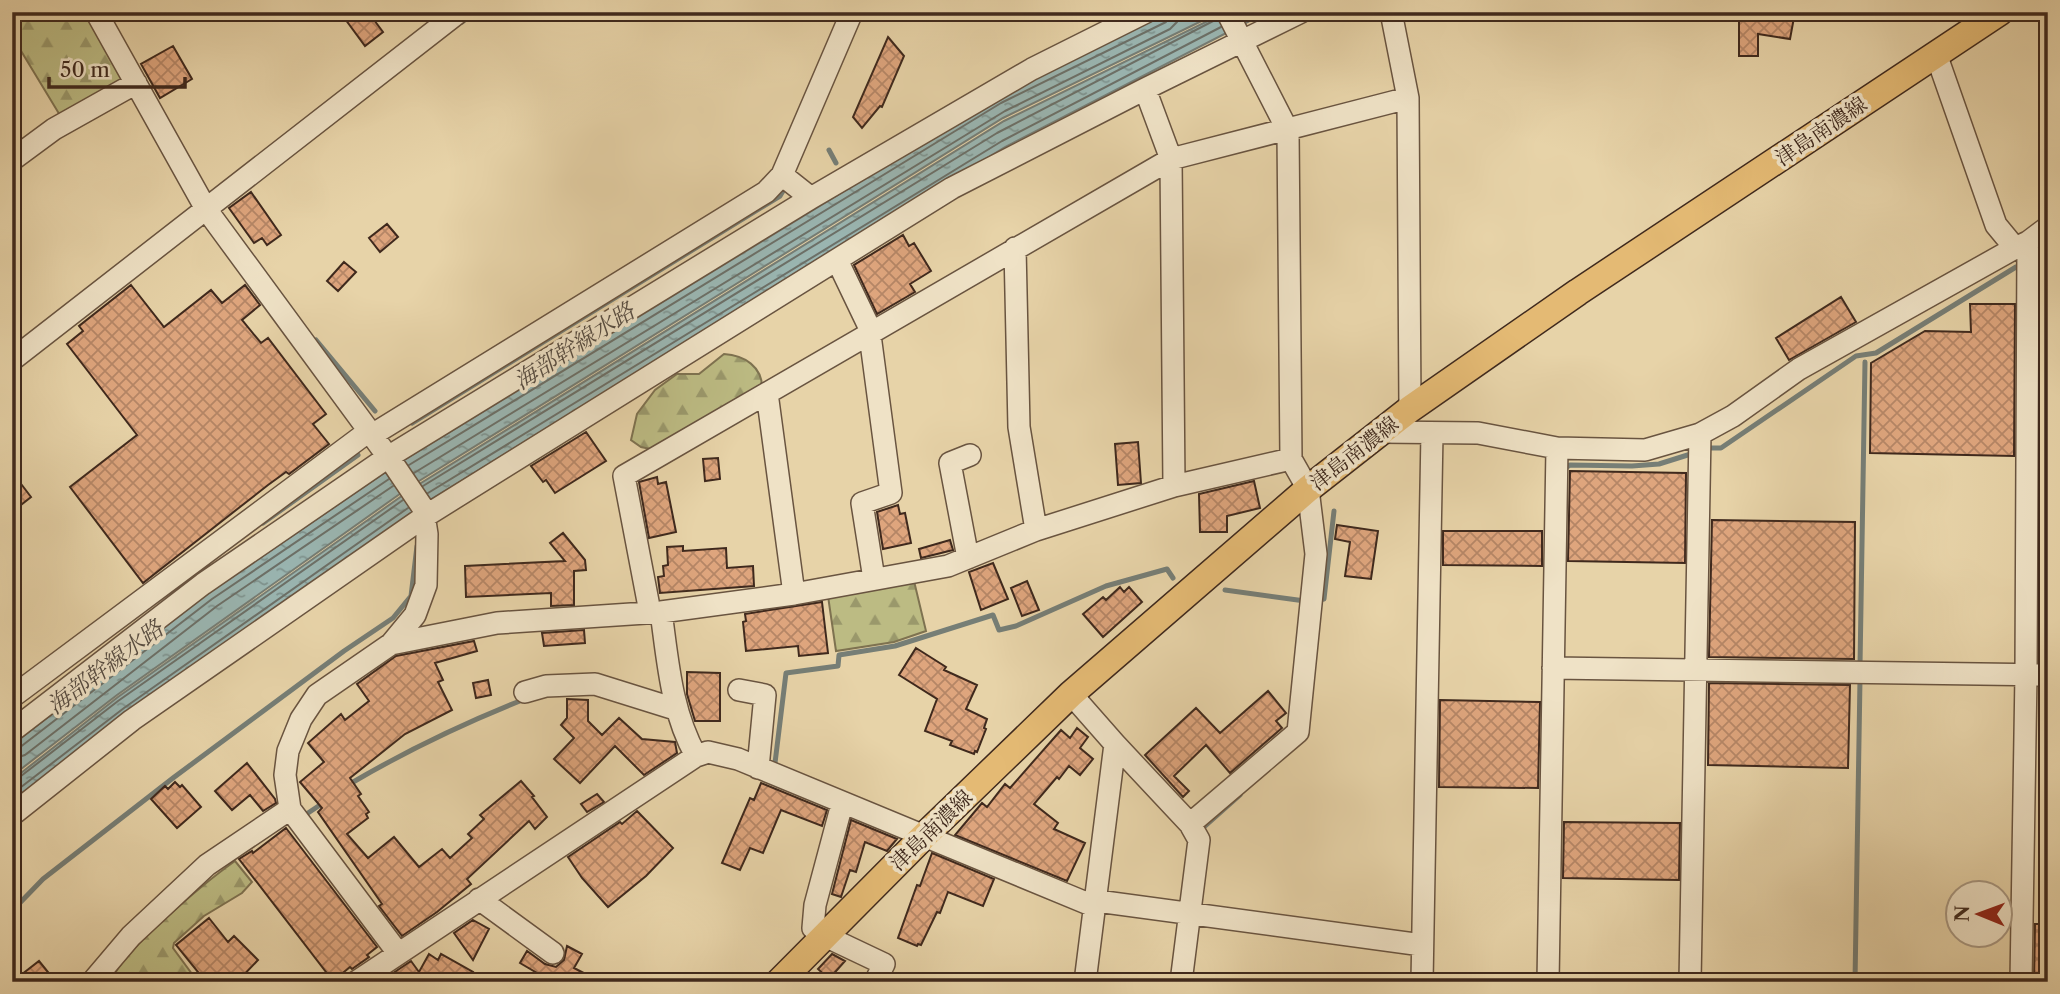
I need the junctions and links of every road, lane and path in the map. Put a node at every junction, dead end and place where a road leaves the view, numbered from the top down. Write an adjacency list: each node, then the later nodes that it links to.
1 (96, 12): 10 (street)
2 (459, 12): 18 (street)
3 (852, 12): 16 (street)
4 (1146, 12): 17 (street)
5 (1301, 12): 8 (street)
6 (1391, 12): 12 (street)
7 (2000, 12): 9 (main road, 津島南濃線)
8 (1235, 27): 11 (street); 13 (street)
9 (1936, 54): 20 (street); 26 (main road, 津島南濃線)
10 (136, 83): 15 (street); 18 (street)
11 (1144, 89): 14 (street); 22 (street)
12 (1408, 98): 13 (street); 26 (street)
13 (1288, 131): 14 (street); 33 (street)
14 (1171, 159): 21 (street); 35 (street)
15 (12, 160)
16 (782, 175): 17 (street); 28 (street)
17 (810, 198): 34 (street)
18 (206, 209): 24 (street); 28 (street)
19 (2048, 227): 20 (street)
20 (2022, 245): 30 (street); 46 (street)
21 (1015, 248): 23 (street); 38 (street)
22 (837, 260): 23 (street); 37 (street)
23 (871, 334): 25 (street); 40 (street)
24 (12, 360)
25 (767, 393): 41 (street); 42 (street)
26 (1410, 409): 27 (main road, 津島南濃線)
27 (1380, 432): 29 (street); 36 (main road, 津島南濃線)
28 (370, 433): 34 (street); 50 (street)
29 (1432, 433): 31 (street); 65 (street)
30 (1700, 433): 31 (street); 45 (street)
31 (1557, 448): 44 (street)
32 (970, 454): 39 (street)
33 (1291, 459): 35 (street); 36 (street)
34 (391, 461): 37 (street); 52 (street)
35 (1174, 486): 38 (street)
36 (1308, 489): 49 (main road, 津島南濃線); 59 (street)
37 (423, 512): 43 (street); 58 (street)
38 (1036, 530): 39 (street)
39 (968, 558): 40 (street)
40 (874, 579): 41 (street)
41 (794, 594): 42 (street)
42 (655, 612): 43 (street); 51 (street)
43 (391, 644): 57 (street)
44 (1553, 668): 45 (street); 75 (street)
45 (1696, 670): 46 (street); 76 (street)
46 (2037, 675): 77 (street)
47 (739, 690): 55 (street)
48 (525, 692): 51 (street)
49 (1071, 694): 53 (street); 60 (main road, 津島南濃線)
50 (12, 697)
51 (675, 709): 54 (street)
52 (12, 731)
53 (1115, 744): 59 (street); 62 (street)
54 (696, 756): 55 (street); 61 (street)
55 (758, 768): 56 (street)
56 (842, 804): 60 (street); 64 (street)
57 (290, 809): 66 (street); 68 (street)
58 (12, 815)
59 (1190, 824): 63 (street)
60 (923, 837): 62 (street); 64 (main road, 津島南濃線)
61 (479, 899): 66 (street); 67 (street)
62 (1097, 904): 63 (street); 72 (street)
63 (1191, 914): 65 (street); 73 (street)
64 (824, 936): 70 (main road, 津島南濃線); 71 (street)
65 (1422, 945): 74 (street)
66 (398, 953): 69 (street)
67 (553, 953)
68 (92, 982)
69 (356, 982)
70 (779, 982)
71 (875, 982)
72 (1085, 982)
73 (1181, 982)
74 (1422, 982)
75 (1548, 982)
76 (1690, 982)
77 (2021, 982)

